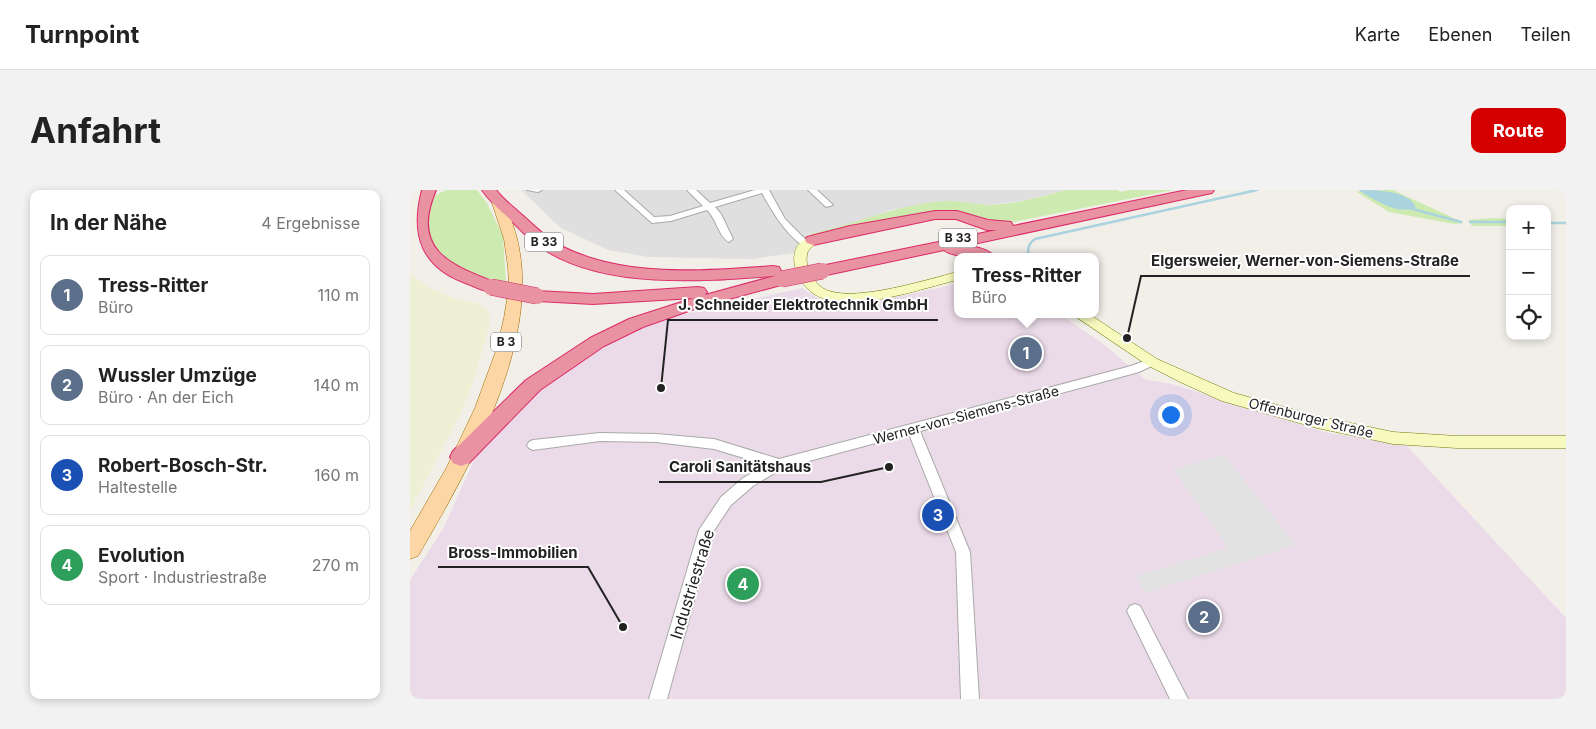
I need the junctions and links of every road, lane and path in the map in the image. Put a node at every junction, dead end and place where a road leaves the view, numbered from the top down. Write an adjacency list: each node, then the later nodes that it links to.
1 (443, 190): 11 (highway)
2 (531, 190): 3 (street)
3 (538, 190)
4 (619, 190): 13 (street)
5 (691, 190): 13 (street)
6 (764, 190): 13 (street); 17 (street)
7 (812, 190): 12 (street)
8 (1183, 190): 15 (highway, B 33)
9 (1208, 190): 15 (highway, B 33)
10 (491, 194): 22 (highway, B 33); 29 (main road, B 3)
11 (426, 196): 22 (highway, B 33, bridge)
12 (830, 205)
13 (709, 206): 16 (street)
14 (963, 217): 15 (highway); 17 (highway); 21 (highway)
15 (1030, 226): 18 (highway, B 33); 20 (highway); 21 (highway, B 33)
16 (729, 239)
17 (810, 242): 23 (street)
18 (928, 250): 19 (highway); 21 (highway, B 33)
19 (974, 253)
20 (1001, 253)
21 (859, 261): 22 (highway, B 33, bridge)
22 (781, 275): 29 (highway)
23 (954, 277)
24 (1085, 318): 25 (street, Offenburger Straße)
25 (1152, 362): 26 (street, Werner-von-Siemens-Straße); 27 (street, Offenburger Straße)
26 (913, 429): 30 (street, Werner-von-Siemens-Straße); 35 (street)
27 (1566, 442)
28 (533, 445): 30 (street)
29 (461, 457): 32 (main road, B 3)
30 (779, 464): 31 (street, Werner-von-Siemens-Straße)
31 (748, 482): 34 (street, Industriestraße)
32 (410, 550)
33 (1135, 611): 36 (street)
34 (658, 699)
35 (970, 699)
36 (1179, 699)

